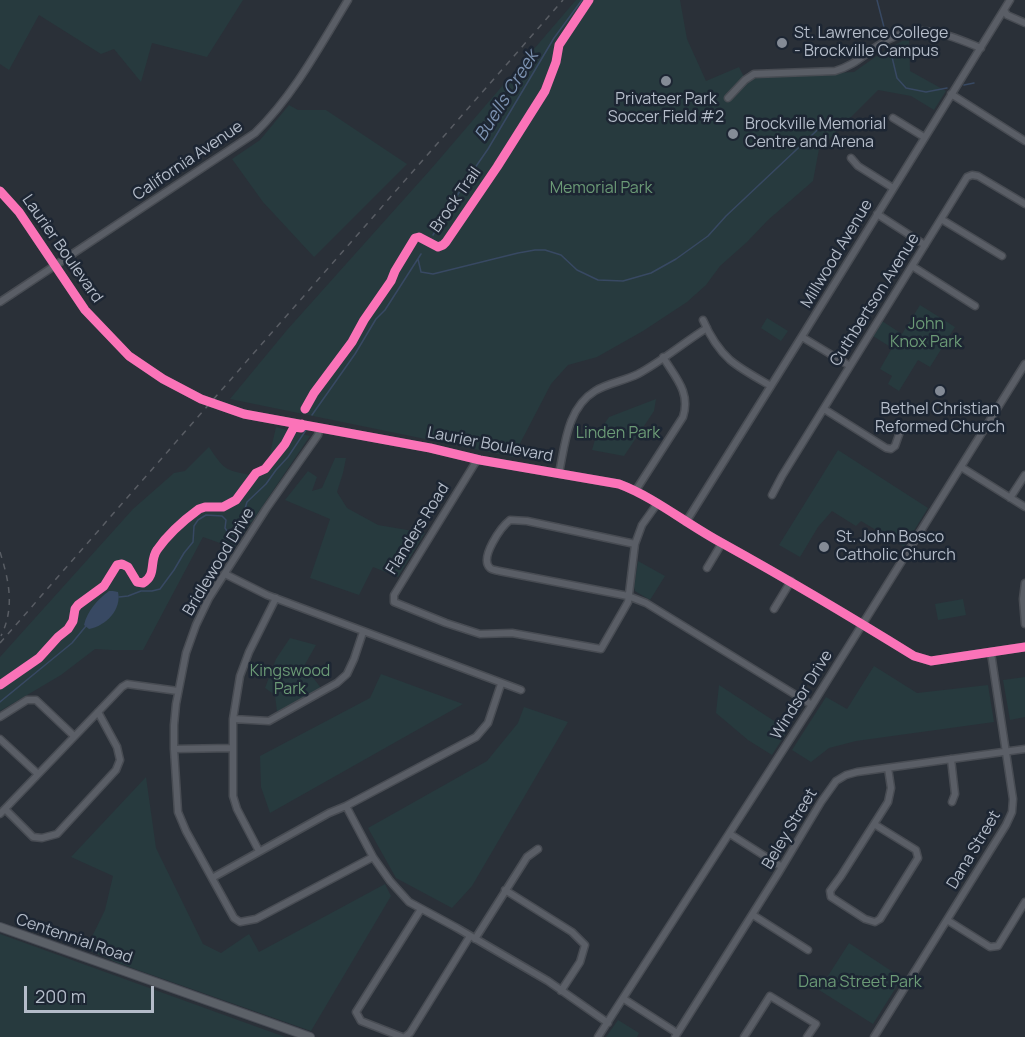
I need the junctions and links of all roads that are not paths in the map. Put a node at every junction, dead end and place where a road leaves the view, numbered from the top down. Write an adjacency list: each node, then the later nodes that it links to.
1 (348, 0): 19 (street, California Avenue)
2 (1010, 0): 3 (street, Millwood Avenue)
3 (1004, 10): 4 (street); 5 (street, Millwood Avenue)
4 (1025, 23)
5 (981, 48): 6 (street, Millwood Avenue); 7 (street)
6 (951, 94): 9 (street, Millwood Avenue); 10 (street)
7 (728, 98)
8 (893, 118): 9 (street)
9 (924, 137): 12 (street, Millwood Avenue)
10 (1025, 141)
11 (851, 158): 12 (street)
12 (893, 188): 15 (street, Millwood Avenue)
13 (0, 190): 19 (street, Laurier Boulevard)
14 (1025, 204): 16 (street, Cuthbertson Avenue)
15 (878, 214): 17 (street); 25 (street, Millwood Avenue)
16 (941, 219): 17 (street, Cuthbertson Avenue); 18 (street)
17 (925, 245): 20 (street, Cuthbertson Avenue)
18 (1002, 256)
19 (55, 265): 21 (street, California Avenue); 32 (street, Laurier Boulevard)
20 (912, 266): 22 (street); 28 (street, Cuthbertson Avenue)
21 (0, 302)
22 (975, 306)
23 (703, 320): 24 (street)
24 (707, 328): 26 (street); 29 (street)
25 (802, 337): 28 (street); 29 (street, Millwood Avenue)
26 (663, 357): 35 (street); 37 (street)
27 (1025, 364): 34 (street, Windsor Drive)
28 (850, 366): 30 (street, Cuthbertson Avenue)
29 (771, 386): 42 (street, Millwood Avenue)
30 (824, 409): 31 (street); 38 (street, Cuthbertson Avenue)
31 (902, 426)
32 (320, 428): 33 (street, Laurier Boulevard); 46 (street, Bridlewood Drive)
33 (477, 460): 35 (street, Laurier Boulevard); 49 (street, Flanders Road)
34 (961, 467): 39 (street); 52 (street, Windsor Drive)
35 (559, 473): 37 (street, Laurier Boulevard)
36 (1025, 475): 39 (street)
37 (636, 490): 40 (street, Laurier Boulevard)
38 (772, 495)
39 (1010, 498): 41 (street)
40 (657, 504): 42 (street, Laurier Boulevard); 44 (street, Flanders Road)
41 (1025, 507)
42 (686, 522): 43 (street, Laurier Boulevard)
43 (722, 543): 45 (street); 47 (street, Laurier Boulevard)
44 (635, 544): 49 (street, Flanders Road); 49 (street)
45 (707, 568)
46 (225, 574): 50 (street); 59 (street, Bridlewood Drive)
47 (791, 582): 51 (street); 52 (street, Laurier Boulevard)
48 (1025, 583): 53 (street)
49 (628, 596): 60 (street)
50 (276, 598): 54 (street); 63 (street)
51 (774, 609)
52 (863, 624): 56 (street, Laurier Boulevard); 60 (street, Windsor Drive)
53 (1025, 624)
54 (363, 632): 57 (street); 63 (street)
55 (1025, 647): 56 (street, Laurier Boulevard)
56 (991, 653): 69 (street, Dana Street)
57 (501, 684): 58 (street); 74 (street)
58 (521, 690)
59 (178, 691): 61 (street); 66 (street, Bridlewood Drive)
60 (812, 705): 77 (street, Windsor Drive)
61 (98, 712): 64 (street); 75 (street)
62 (0, 717): 64 (street)
63 (233, 719): 67 (street)
64 (74, 736): 72 (street)
65 (0, 739): 72 (street)
66 (174, 748): 67 (street); 82 (street, Bridlewood Drive)
67 (232, 748): 79 (street)
68 (1025, 749): 69 (street, Beley Street)
69 (1005, 751): 70 (street, Beley Street); 87 (street, Dana Street)
70 (951, 759): 71 (street, Beley Street); 73 (street)
71 (888, 768): 76 (street); 81 (street, Beley Street)
72 (38, 774): 75 (street)
73 (952, 802)
74 (346, 806): 79 (street); 80 (street)
75 (2, 812)
76 (874, 824): 76 (street)
77 (730, 834): 81 (street); 92 (street, Windsor Drive)
78 (538, 849): 83 (street)
79 (259, 851): 82 (street)
80 (373, 856): 82 (street, Bridlewood Drive); 85 (street)
81 (782, 867): 86 (street, Beley Street)
82 (212, 878)
83 (505, 890): 89 (street); 91 (street)
84 (1025, 902): 87 (street)
85 (421, 909): 89 (street); 96 (street)
86 (753, 915): 90 (street); 94 (street, Beley Street)
87 (947, 920): 100 (street, Dana Street)
88 (0, 927): 95 (main road, Centennial Road)
89 (473, 937): 91 (street); 96 (street)
90 (808, 950)
91 (561, 991): 93 (street)
92 (624, 999): 93 (street, Windsor Drive); 94 (street)
93 (608, 1023): 97 (street, Windsor Drive)
94 (676, 1035)
95 (310, 1037)
96 (404, 1037)
97 (598, 1037)
98 (744, 1037): 99 (street)
99 (807, 1037)
100 (874, 1037)

